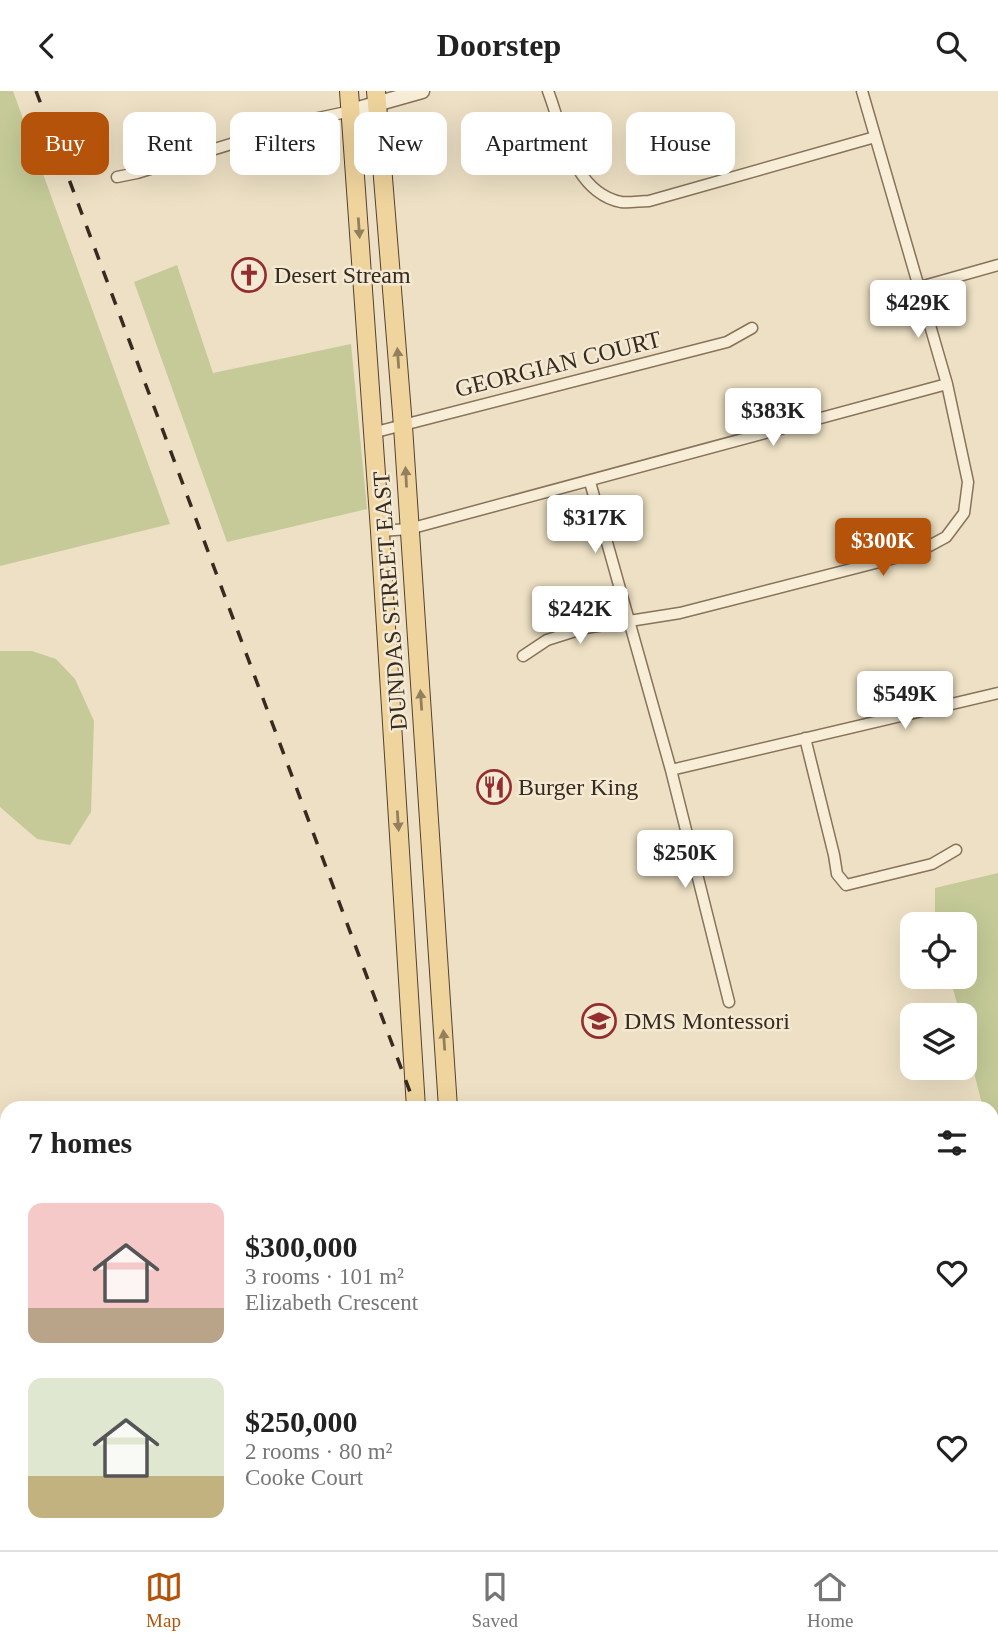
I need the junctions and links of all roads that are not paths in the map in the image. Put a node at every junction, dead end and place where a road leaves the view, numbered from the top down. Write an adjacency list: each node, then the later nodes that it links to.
1 (349, 91): 6 (main road, DUNDAS STREET EAST)
2 (422, 91): 5 (street)
3 (548, 91): 7 (street)
4 (862, 91): 7 (street)
5 (377, 97): 6 (street); 9 (main road, DUNDAS STREET EAST)
6 (351, 111): 8 (street); 10 (main road, DUNDAS STREET EAST)
7 (875, 137): 12 (street)
8 (117, 177)
9 (384, 185): 10 (main road); 15 (main road, DUNDAS STREET EAST, one-way to 9)
10 (356, 188): 16 (main road, DUNDAS STREET EAST, one-way to 16)
11 (998, 265): 12 (street)
12 (920, 287): 14 (street)
13 (752, 328): 15 (street, GEORGIAN COURT)
14 (947, 384): 17 (street); 20 (street)
15 (403, 426): 16 (street, GEORGIAN COURT); 18 (main road, DUNDAS STREET EAST, one-way to 15)
16 (372, 433): 19 (main road, DUNDAS STREET EAST)
17 (590, 482): 18 (street); 20 (street)
18 (409, 529): 19 (street); 24 (main road, DUNDAS STREET EAST, one-way to 18)
19 (380, 531): 26 (main road, DUNDAS STREET EAST)
20 (630, 620): 21 (street); 25 (street)
21 (523, 656)
22 (998, 693): 23 (street)
23 (804, 738): 25 (street); 27 (street)
24 (426, 768): 26 (main road); 28 (main road, DUNDAS STREET EAST)
25 (671, 770): 30 (street)
26 (395, 774): 29 (main road, DUNDAS STREET EAST, one-way to 29)
27 (956, 850)
28 (437, 929): 29 (main road); 32 (main road, DUNDAS STREET EAST, one-way to 28)
29 (406, 933): 31 (main road, DUNDAS STREET EAST)
30 (729, 1002)
31 (416, 1101)
32 (448, 1101)

